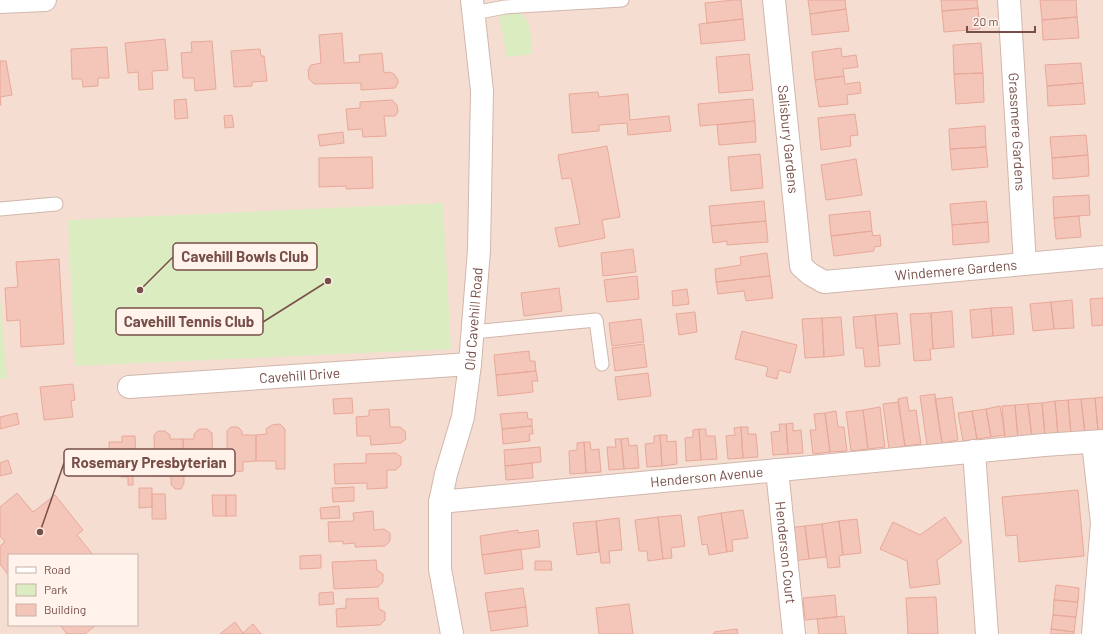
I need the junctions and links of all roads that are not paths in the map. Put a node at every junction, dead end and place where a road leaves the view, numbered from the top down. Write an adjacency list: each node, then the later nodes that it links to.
1 (45, 0): 5 (street)
2 (622, 0): 6 (lane)
3 (774, 0): 11 (street, Salisbury Gardens)
4 (1009, 0): 10 (street, Grassmere Gardens)
5 (0, 2)
6 (473, 6): 12 (street, Old Cavehill Road)
7 (56, 204): 8 (lane)
8 (0, 209)
9 (1103, 257): 10 (street, Windemere Gardens)
10 (1025, 264): 11 (street, Windemere Gardens)
11 (810, 274)
12 (473, 332): 13 (street, Old Cavehill Road); 14 (lane)
13 (470, 364): 15 (street, Cavehill Drive); 19 (street, Old Cavehill Road)
14 (602, 364)
15 (129, 387)
16 (1098, 441): 17 (street, Henderson Avenue); 23 (street)
17 (974, 451): 18 (street, Henderson Avenue); 22 (street)
18 (777, 470): 19 (street, Henderson Avenue); 21 (street, Henderson Court)
19 (440, 502): 20 (street, Old Cavehill Road)
20 (452, 634)
21 (794, 634)
22 (987, 634)
23 (1093, 634)

